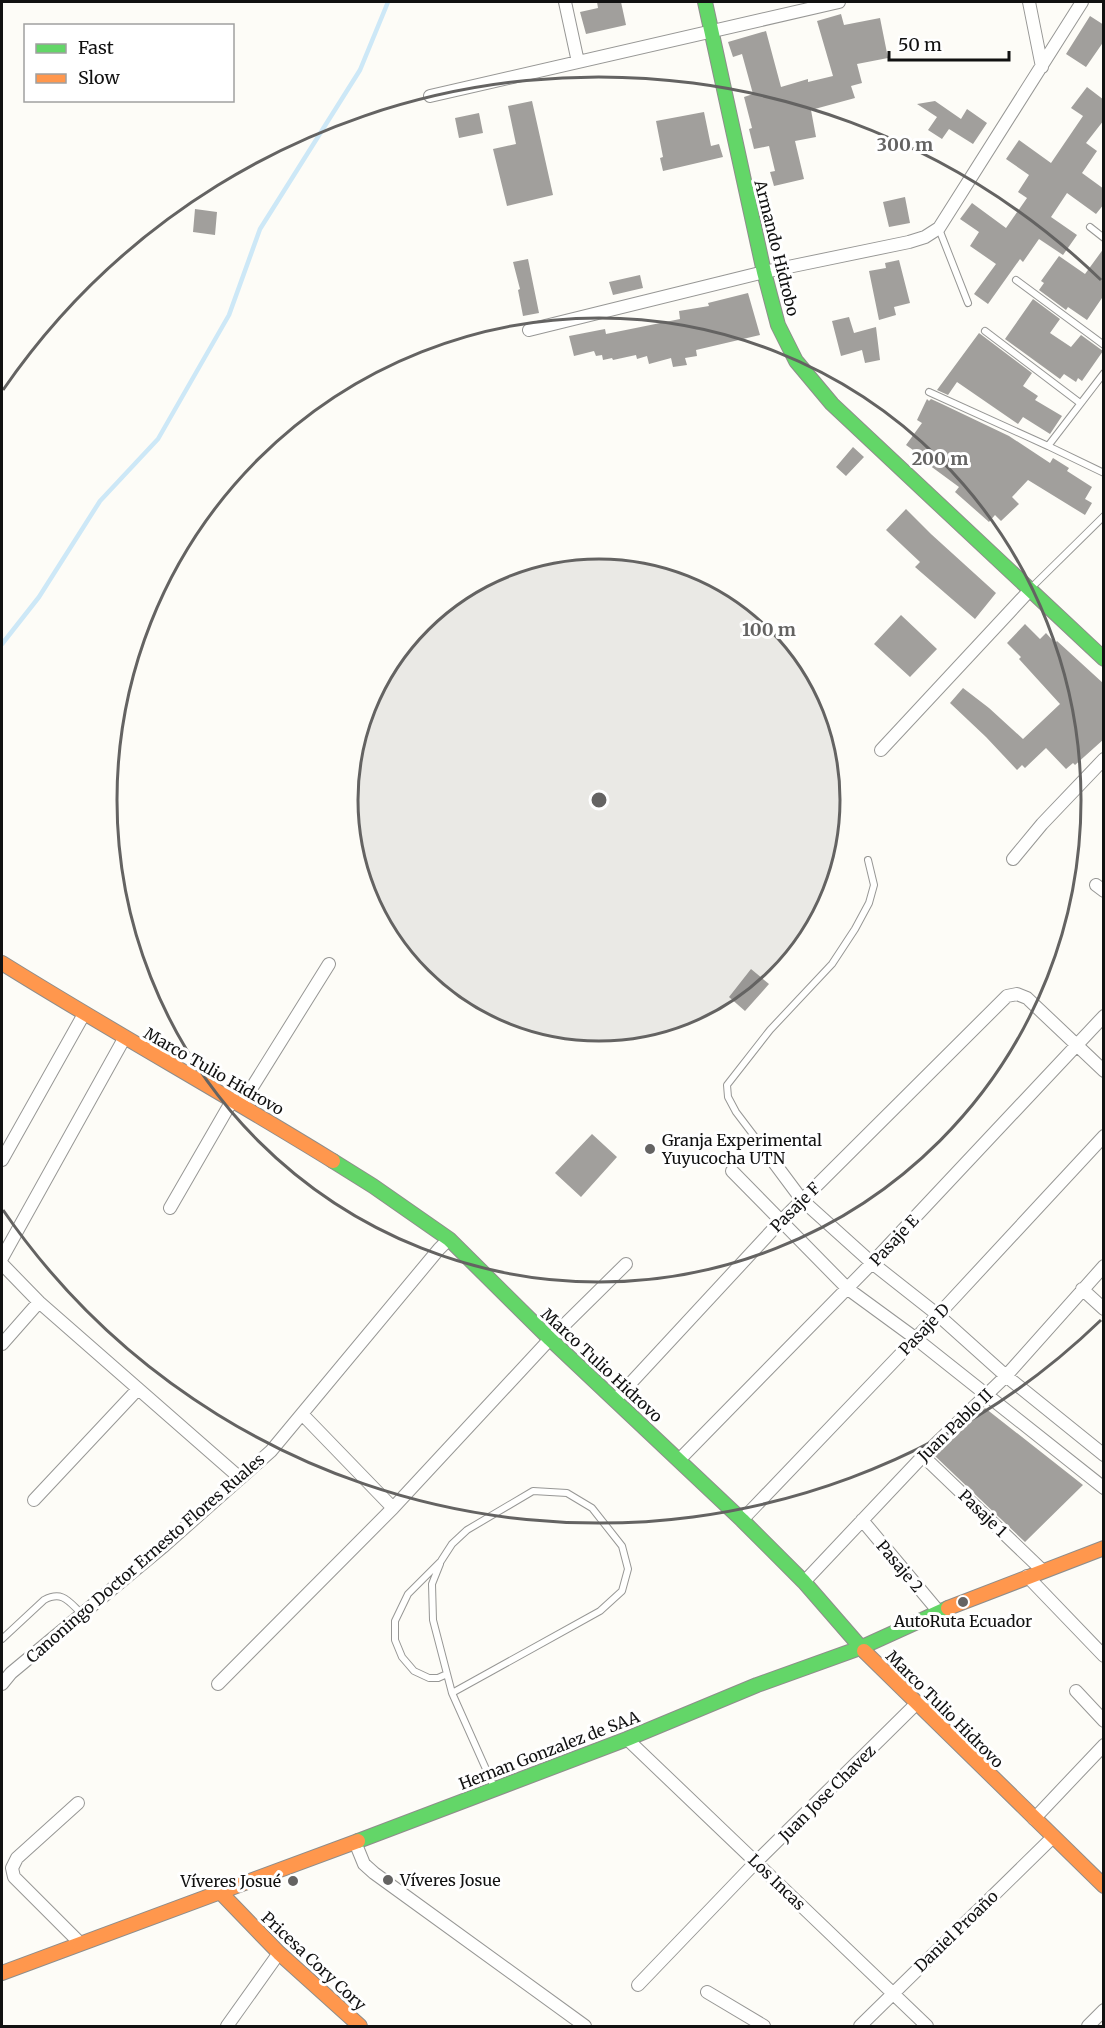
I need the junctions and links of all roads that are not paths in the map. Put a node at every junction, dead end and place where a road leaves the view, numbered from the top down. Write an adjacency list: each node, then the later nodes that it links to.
1 (565, 2): 7 (street)
2 (705, 2): 6 (street, Armando Hidrobo)
3 (839, 2): 6 (street)
4 (1029, 2): 8 (street)
5 (1082, 2): 8 (street)
6 (712, 31): 7 (street); 13 (street, Armando Hidrobo)
7 (578, 62): 9 (street)
8 (1042, 67): 11 (street)
9 (429, 96)
10 (1090, 227): 12 (lane)
11 (939, 228): 13 (street); 15 (lane)
12 (1104, 238)
13 (764, 272): 16 (street); 25 (street, Armando Hidrobo)
14 (1016, 280): 18 (lane)
15 (968, 303)
16 (529, 330)
17 (985, 331): 21 (lane)
18 (1104, 345)
19 (1104, 373): 21 (lane)
20 (929, 392): 22 (lane)
21 (1080, 403): 22 (lane)
22 (1048, 446): 23 (lane)
23 (1104, 473)
24 (1102, 518): 25 (lane)
25 (1030, 590): 26 (street, Armando Hidrobo); 27 (street)
26 (1104, 659)
27 (881, 750)
28 (1104, 759): 29 (street)
29 (1013, 859)
30 (868, 860): 40 (lane)
31 (2, 963): 33 (street, Marco Tulio Hidrovo)
32 (328, 963): 38 (street)
33 (84, 1014): 35 (street, Marco Tulio Hidrovo); 41 (street)
34 (1104, 1016): 36 (street, Pasaje E)
35 (124, 1038): 38 (street, Marco Tulio Hidrovo); 47 (street)
36 (1076, 1045): 37 (street); 43 (street, Pasaje F); 48 (street, Pasaje E)
37 (1104, 1071)
38 (237, 1102): 44 (street); 46 (street, Marco Tulio Hidrovo)
39 (1104, 1136): 56 (street, Pasaje D)
40 (764, 1149): 43 (street)
41 (2, 1160)
42 (732, 1171): 45 (street)
43 (802, 1200): 45 (street, Pasaje F); 48 (street)
44 (170, 1208)
45 (780, 1221): 52 (street); 63 (street, Pasaje F)
46 (449, 1239): 58 (street, Marco Tulio Hidrovo); 64 (street, Canoningo Doctor Ernesto Flores Ruales)
47 (2, 1258)
48 (872, 1263): 52 (street, Pasaje E); 56 (street)
49 (2, 1264): 54 (street)
50 (626, 1264): 58 (street)
51 (1104, 1266): 53 (street, Juan Pablo II)
52 (848, 1289): 57 (street); 67 (street, Pasaje E)
53 (1082, 1289): 55 (street); 60 (street, Juan Pablo II)
54 (39, 1302): 59 (street); 61 (street)
55 (1104, 1309)
56 (938, 1315): 57 (street, Pasaje D); 60 (street)
57 (915, 1338): 62 (street); 72 (street, Pasaje D)
58 (550, 1340): 63 (street, Marco Tulio Hidrovo); 71 (street)
59 (2, 1344)
60 (1006, 1376): 62 (street, Juan Pablo II); 65 (street)
61 (138, 1389): 68 (street); 70 (street)
62 (985, 1395): 66 (street, Juan Pablo II); 69 (street)
63 (615, 1400): 67 (street, Marco Tulio Hidrovo)
64 (302, 1414): 68 (street, Canoningo Doctor Ernesto Flores Ruales); 71 (street)
65 (1104, 1455)
66 (923, 1456): 73 (street, Juan Pablo II); 76 (street, Pasaje 1)
67 (679, 1460): 72 (street, Marco Tulio Hidrovo)
68 (240, 1478): 80 (street, Canoningo Doctor Ernesto Flores Ruales)
69 (1104, 1488)
70 (34, 1500)
71 (393, 1508): 86 (street)
72 (742, 1520): 78 (street, Marco Tulio Hidrovo)
73 (862, 1520): 78 (street, Juan Pablo II); 79 (street, Pasaje 2)
74 (1104, 1548): 76 (street, Hernan Gonzalez de SAA)
75 (441, 1561): 84 (lane); 84 (lane); 88 (lane)
76 (1042, 1570): 77 (street, Hernan Gonzalez de SAA)
77 (1027, 1576): 79 (street, Hernan Gonzalez de SAA); 83 (street)
78 (804, 1582): 82 (street, Marco Tulio Hidrovo)
79 (939, 1612): 82 (street, Hernan Gonzalez de SAA)
80 (82, 1614): 81 (lane); 85 (street, Canoningo Doctor Ernesto Flores Ruales)
81 (2, 1639)
82 (860, 1648): 89 (street, Marco Tulio Hidrovo); 91 (street, Hernan Gonzalez de SAA)
83 (1104, 1656)
84 (447, 1674): 88 (lane)
85 (2, 1684)
86 (218, 1684)
87 (1076, 1691): 90 (street)
88 (452, 1694): 93 (lane)
89 (916, 1704): 95 (street, Marco Tulio Hidrovo); 98 (street, Juan Jose Chavez)
90 (1104, 1721)
91 (627, 1739): 93 (street, Hernan Gonzalez de SAA); 98 (street, Los Incas)
92 (1104, 1745): 95 (street)
93 (494, 1789): 97 (street, Hernan Gonzalez de SAA)
94 (78, 1803): 101 (street)
95 (1034, 1819): 96 (street, Marco Tulio Hidrovo)
96 (1053, 1838): 99 (street, Marco Tulio Hidrovo); 106 (street, Daniel Proaño)
97 (355, 1842): 100 (street, Hernan Gonzalez de SAA); 110 (street)
98 (756, 1862): 104 (street, Juan Jose Chavez); 106 (street, Los Incas)
99 (1104, 1886)
100 (221, 1893): 101 (street, Hernan Gonzalez de SAA); 102 (street, Pricesa Cory Cory)
101 (81, 1944): 103 (street, Hernan Gonzalez de SAA)
102 (279, 1953): 108 (street); 109 (street, Pricesa Cory Cory)
103 (2, 1973)
104 (638, 1985)
105 (707, 1992): 111 (street)
106 (893, 1993): 112 (street, Daniel Proaño); 113 (street, Los Incas)
107 (1104, 2010): 114 (street)
108 (227, 2026)
109 (360, 2026)
110 (585, 2026)
111 (764, 2026)
112 (860, 2026)
113 (927, 2026)
114 (1088, 2026)

